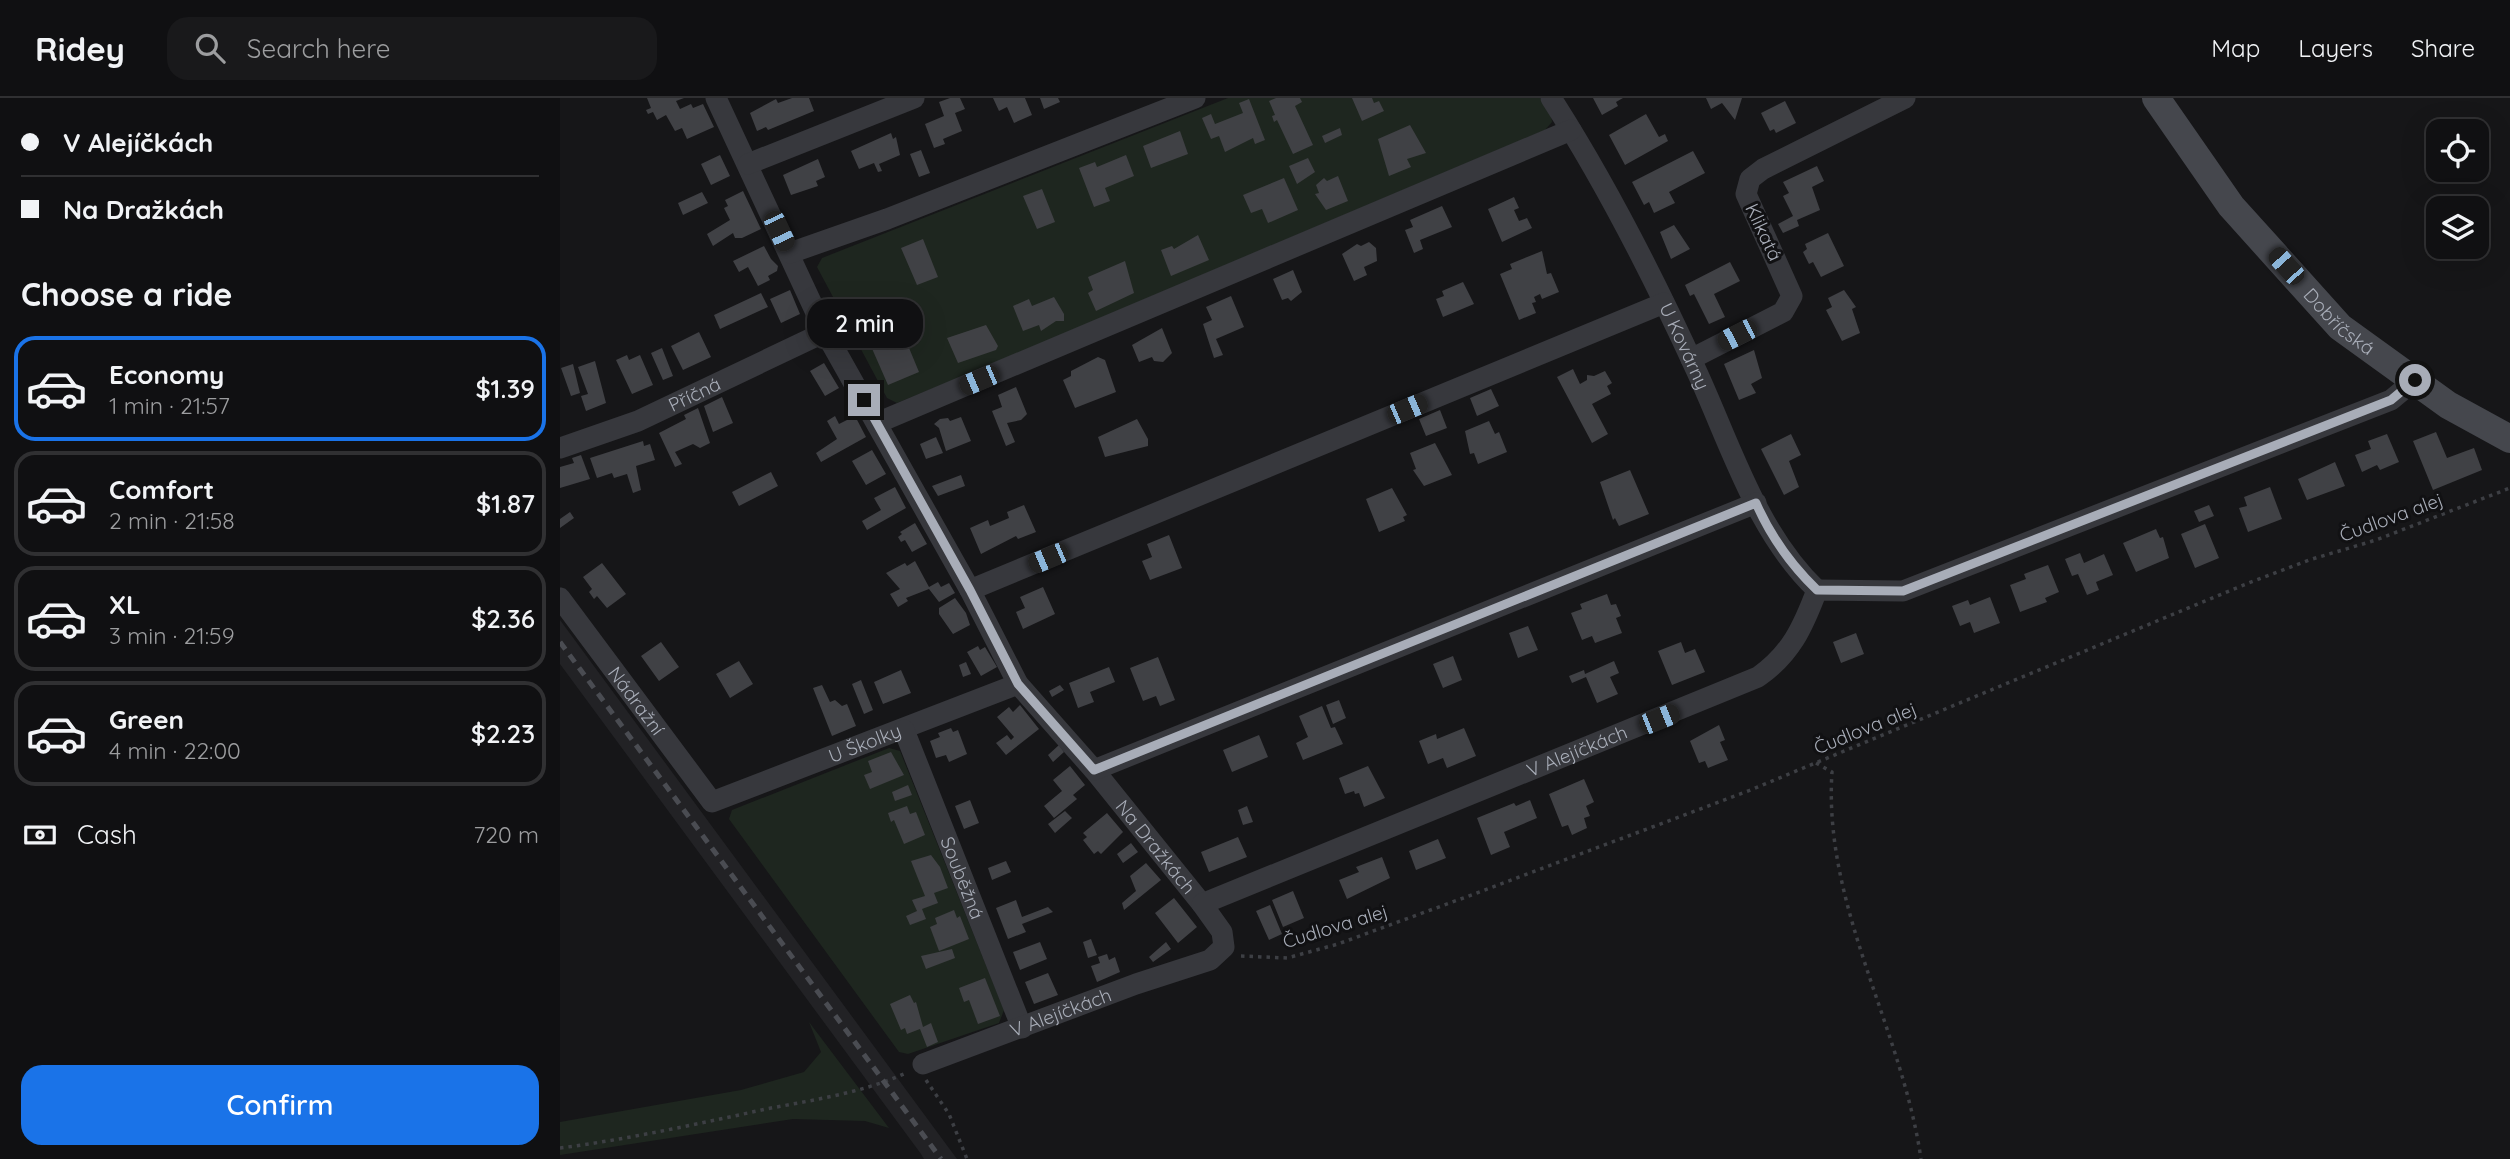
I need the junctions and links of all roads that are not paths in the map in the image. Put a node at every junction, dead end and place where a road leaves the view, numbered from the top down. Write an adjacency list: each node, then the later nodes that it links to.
1 (716, 98): 8 (street, Na Dražkách)
2 (914, 98): 8 (street)
3 (1195, 98): 9 (street)
4 (1551, 98): 7 (street, U Kovárny)
5 (1905, 98): 12 (street, Klikatá)
6 (2156, 98): 13 (street, Dobříčská)
7 (1571, 130): 10 (street, U Kovárny); 14 (street)
8 (748, 164): 9 (street, Na Dražkách)
9 (790, 253): 11 (street, Na Dražkách)
10 (1664, 303): 12 (street, U Kovárny); 18 (street)
11 (825, 332): 14 (street, Na Dražkách); 16 (street, Příčná)
12 (1691, 359): 17 (street, U Kovárny)
13 (2415, 380): 15 (street, Dobříčská); 19 (street)
14 (877, 423): 18 (street, Na Dražkách)
15 (2510, 439)
16 (560, 447)
17 (1756, 503): 19 (street, U Kovárny); 23 (street)
18 (970, 590): 21 (street, Na Dražkách)
19 (1817, 590): 25 (street, V Alejíčkách)
20 (560, 598): 24 (street, Nádražní)
21 (1018, 684): 22 (street, U Školky); 23 (street, Na Dražkách)
22 (904, 730): 24 (street, U Školky); 26 (street, Souběžná)
23 (1094, 770): 25 (street, Na Dražkách)
24 (712, 803)
25 (1202, 904): 26 (street, V Alejíčkách)
26 (1022, 1028): 27 (street, V Alejíčkách)
27 (919, 1066)

